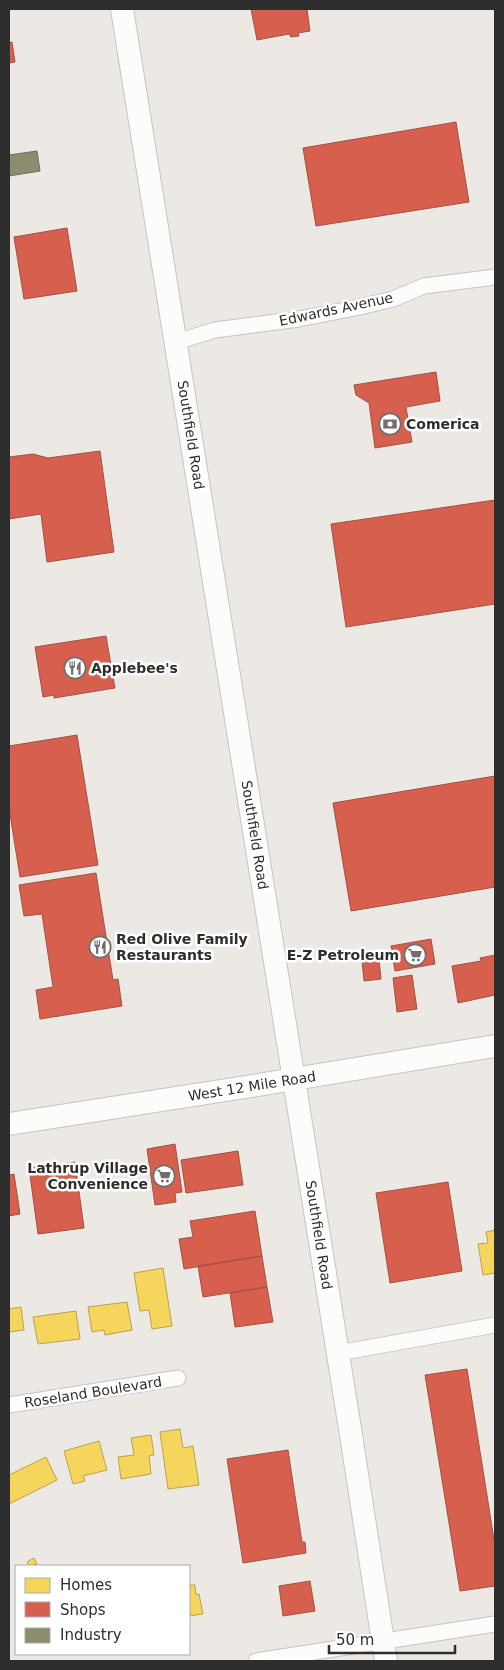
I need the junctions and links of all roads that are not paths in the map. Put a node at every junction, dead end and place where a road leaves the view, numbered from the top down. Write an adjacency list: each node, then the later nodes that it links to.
1 (122, 9): 3 (main road, Southfield Road)
2 (495, 277): 3 (street, Edwards Avenue)
3 (176, 342): 5 (main road, Southfield Road)
4 (495, 1046): 5 (main road, West 12 Mile Road)
5 (294, 1079): 6 (main road, West 12 Mile Road); 8 (main road, Southfield Road)
6 (9, 1124)
7 (495, 1325): 8 (street)
8 (338, 1353): 12 (main road, Southfield Road)
9 (178, 1378): 10 (street, Roseland Boulevard)
10 (9, 1405)
11 (495, 1624): 12 (street)
12 (384, 1652): 13 (street)
13 (256, 1661)

